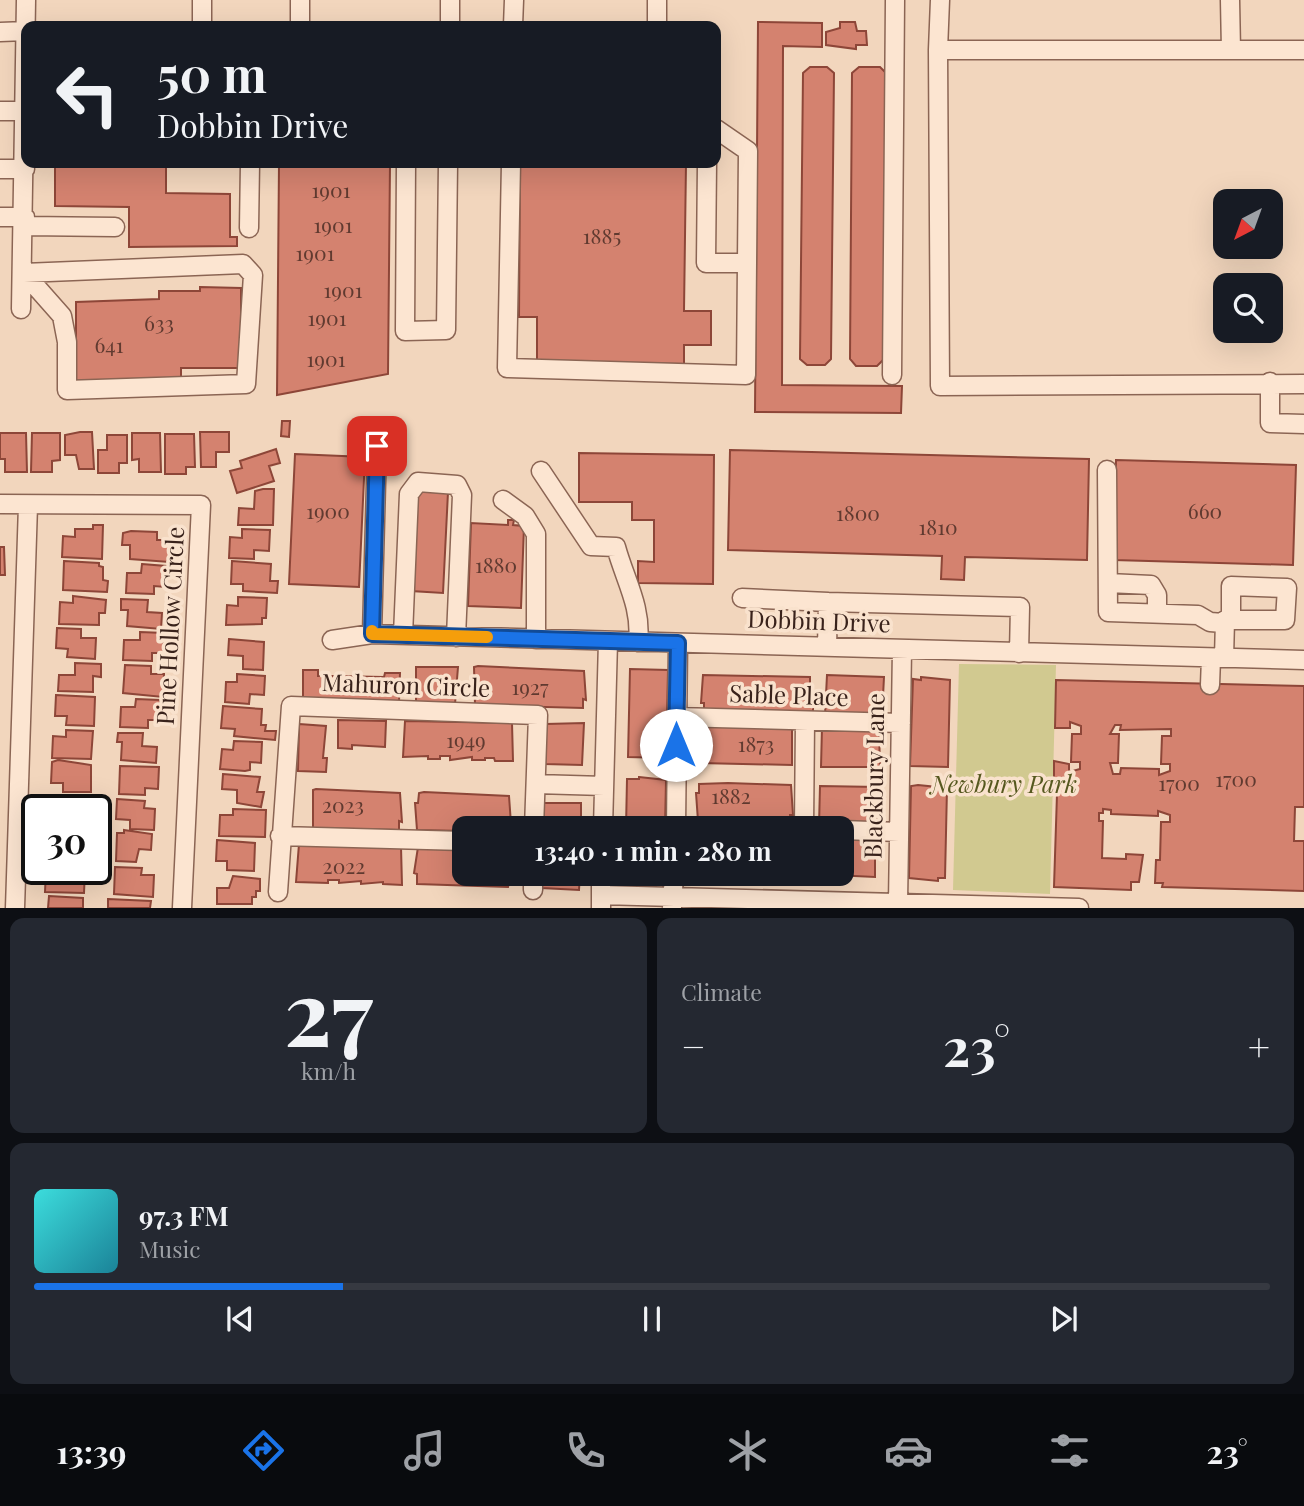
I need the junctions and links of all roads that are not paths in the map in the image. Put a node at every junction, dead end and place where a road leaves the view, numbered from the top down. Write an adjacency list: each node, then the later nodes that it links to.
1 (26, 0): 10 (street)
2 (202, 0): 11 (street)
3 (300, 0): 12 (street)
4 (450, 0): 13 (street)
5 (513, 0): 14 (street)
6 (657, 0): 15 (street)
7 (895, 0): 38 (street)
8 (940, 0): 18 (street)
9 (1230, 0): 19 (street)
10 (26, 21)
11 (202, 21)
12 (300, 21)
13 (450, 21)
14 (513, 21)
15 (657, 21)
16 (21, 31): 17 (street)
17 (0, 32)
18 (937, 50): 19 (street); 39 (street)
19 (1231, 50): 20 (street)
20 (1304, 50)
21 (0, 111): 22 (street)
22 (21, 111)
23 (721, 133): 35 (street)
24 (250, 168): 34 (street)
25 (405, 168): 26 (street)
26 (448, 168)
27 (511, 168): 35 (street)
28 (707, 168): 35 (street)
29 (0, 169): 30 (street)
30 (25, 169): 32 (street)
31 (0, 218): 32 (street)
32 (25, 221): 33 (street); 36 (street)
33 (115, 227)
34 (249, 228)
35 (747, 263)
36 (24, 273): 36 (street); 37 (street)
37 (21, 309)
38 (892, 375)
39 (1270, 382): 40 (street); 41 (street)
40 (1304, 384)
41 (1304, 424)
42 (377, 446): 52 (street)
43 (1107, 470): 48 (street)
44 (541, 471): 58 (street)
45 (503, 500): 55 (street)
46 (0, 504): 47 (street, Pine Hollow Circle)
47 (28, 505): 84 (street); 85 (street, Pine Hollow Circle)
48 (1108, 583): 51 (street); 51 (street)
49 (741, 598): 50 (street)
50 (828, 602): 60 (street); 62 (street)
51 (1157, 613): 63 (street)
52 (372, 634): 53 (street, Dobbin Drive); 56 (street, Dobbin Drive)
53 (403, 635): 54 (street, Dobbin Drive); 54 (street)
54 (456, 637): 55 (street, Dobbin Drive)
55 (536, 639): 57 (street, Dobbin Drive)
56 (332, 640)
57 (608, 641): 58 (street, Dobbin Drive); 70 (street)
58 (638, 642): 59 (street, Dobbin Drive)
59 (678, 643): 60 (street, Dobbin Drive); 66 (street)
60 (827, 647): 61 (street, Dobbin Drive)
61 (902, 649): 62 (street, Dobbin Drive); 68 (street, Blackbury Lane)
62 (1020, 653): 63 (street, Dobbin Drive)
63 (1218, 658): 64 (street, Dobbin Drive); 65 (street)
64 (1304, 660)
65 (1210, 685)
66 (677, 717): 67 (street, Sable Place); 73 (street)
67 (805, 720): 68 (street, Sable Place); 74 (street)
68 (901, 723): 76 (street, Blackbury Lane)
69 (536, 784): 70 (street); 71 (street, Mahuron Circle); 77 (street, Mahuron Circle)
70 (604, 786): 72 (street)
71 (535, 816)
72 (603, 816)
73 (676, 816)
74 (804, 816)
75 (854, 830): 76 (street)
76 (899, 832): 82 (street, Blackbury Lane)
77 (279, 836): 78 (street); 79 (street, Mahuron Circle)
78 (452, 841)
79 (278, 892)
80 (601, 901): 81 (street)
81 (673, 902): 82 (street)
82 (898, 903): 83 (street)
83 (960, 906): 86 (street)
84 (15, 908)
85 (182, 908)
86 (1079, 908)

